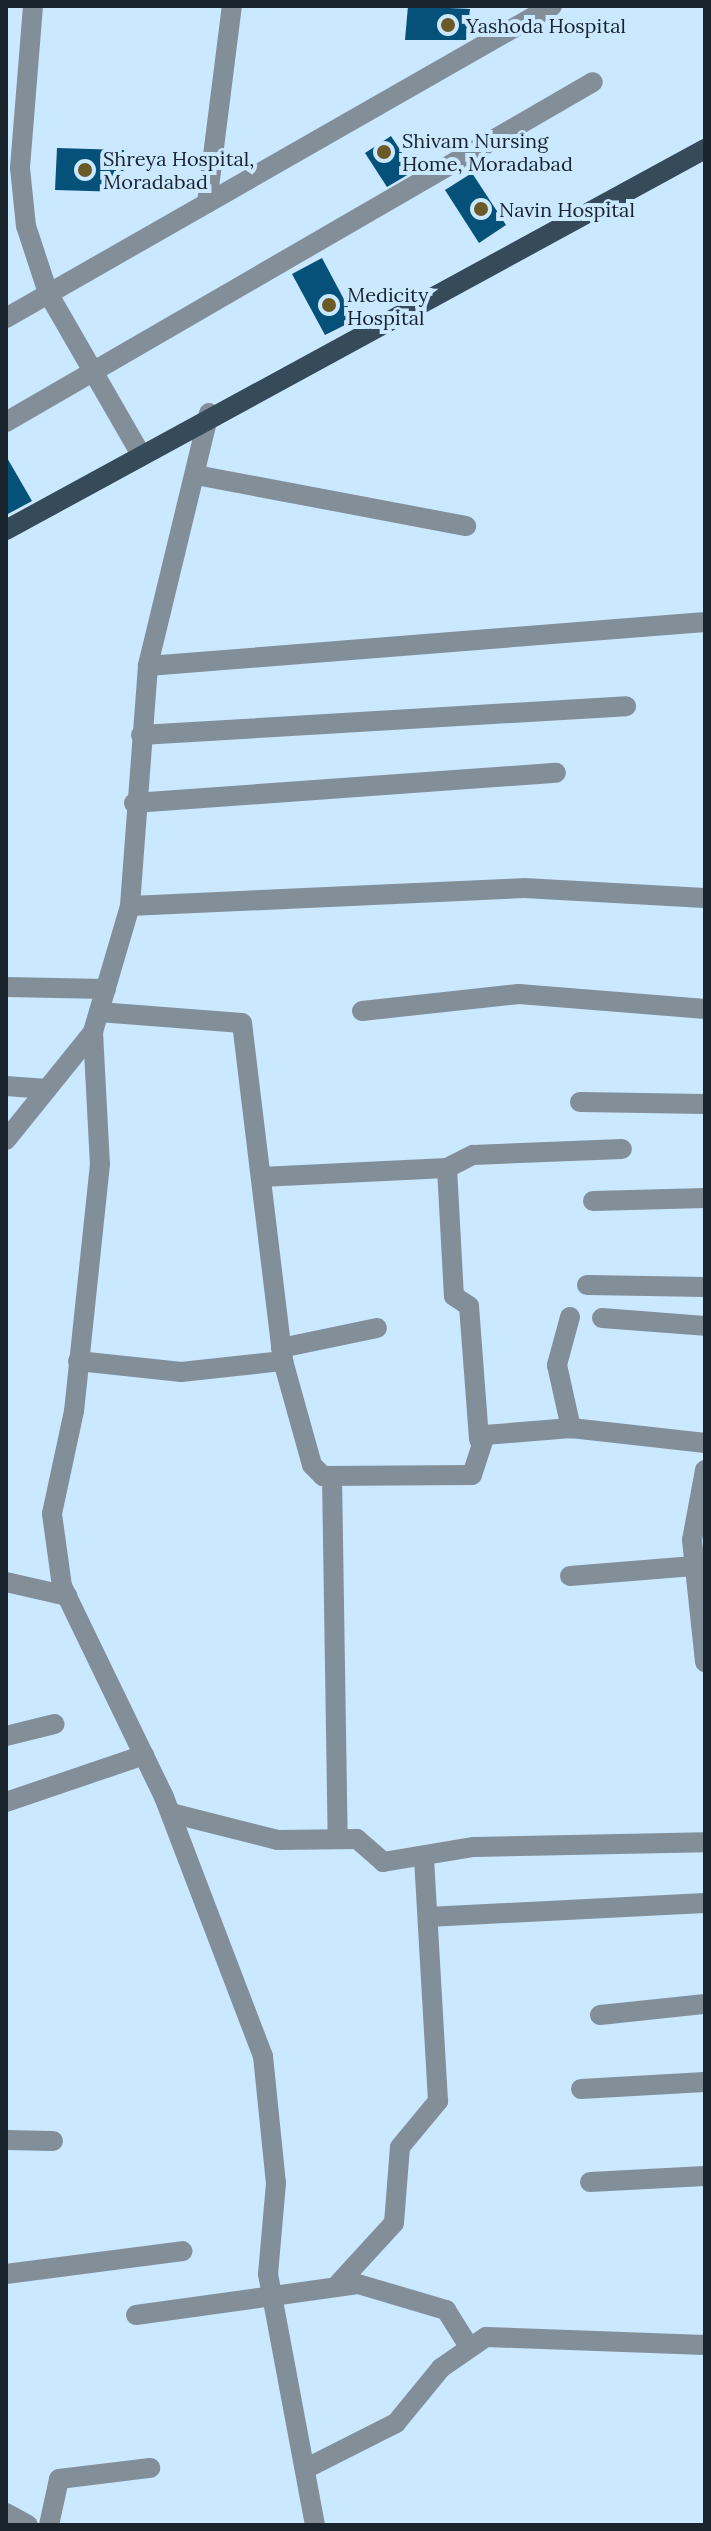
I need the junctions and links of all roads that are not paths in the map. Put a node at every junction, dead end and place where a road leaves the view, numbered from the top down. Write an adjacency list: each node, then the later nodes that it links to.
1 (33, 6): 6 (street)
2 (232, 6): 7 (street)
3 (552, 6): 7 (street)
4 (593, 82): 10 (street)
5 (705, 149): 11 (main road)
6 (13, 168): 8 (street)
7 (207, 203): 8 (street)
8 (48, 293): 9 (street); 10 (street)
9 (6, 318)
10 (94, 374): 12 (street); 13 (street)
11 (209, 413): 13 (main road); 14 (street)
12 (6, 422)
13 (140, 453): 16 (main road)
14 (196, 475): 15 (street); 18 (street)
15 (466, 526)
16 (6, 530)
17 (705, 622): 18 (street)
18 (148, 666): 20 (street)
19 (626, 706): 20 (street)
20 (141, 735): 22 (street)
21 (556, 773): 22 (street)
22 (134, 803): 24 (street)
23 (705, 898): 24 (street)
24 (130, 906): 26 (street)
25 (6, 987): 26 (street)
26 (106, 989): 29 (street)
27 (705, 1009): 28 (street)
28 (362, 1011)
29 (96, 1022): 31 (street); 37 (street); 47 (street)
30 (6, 1086): 31 (street)
31 (47, 1089): 34 (street)
32 (580, 1102): 33 (street)
33 (705, 1104)
34 (6, 1140)
35 (622, 1149): 36 (street)
36 (447, 1168): 37 (street); 49 (street)
37 (261, 1177): 46 (street)
38 (705, 1198): 39 (street)
39 (593, 1201)
40 (587, 1285): 41 (street)
41 (705, 1287)
42 (570, 1317): 48 (street)
43 (602, 1318): 44 (street)
44 (705, 1326)
45 (377, 1328): 46 (street)
46 (282, 1354): 47 (street); 52 (street)
47 (78, 1361): 56 (street)
48 (571, 1428): 49 (street); 50 (street)
49 (479, 1440): 52 (street)
50 (705, 1443)
51 (705, 1470): 53 (street)
52 (332, 1476): 63 (street)
53 (694, 1566): 54 (street); 57 (street)
54 (570, 1576)
55 (6, 1582): 56 (street)
56 (67, 1596): 60 (street)
57 (705, 1662)
58 (55, 1724): 59 (street)
59 (6, 1736)
60 (144, 1755): 61 (street); 62 (street)
61 (6, 1802)
62 (171, 1813): 63 (street); 79 (street)
63 (338, 1838): 65 (street)
64 (705, 1842): 65 (street)
65 (424, 1856): 67 (street)
66 (705, 1903): 67 (street)
67 (428, 1917): 78 (street)
68 (705, 2004): 69 (street)
69 (600, 2015)
70 (705, 2082): 71 (street)
71 (581, 2089)
72 (6, 2140): 73 (street)
73 (53, 2141)
74 (705, 2176): 75 (street)
75 (590, 2182)
76 (183, 2251): 77 (street)
77 (6, 2274)
78 (339, 2283): 79 (street); 81 (street)
79 (272, 2296): 80 (street); 84 (street)
80 (136, 2315)
81 (467, 2343): 82 (street); 84 (street)
82 (705, 2345)
83 (150, 2468): 87 (street)
84 (305, 2469): 88 (street)
85 (6, 2513): 86 (street)
86 (28, 2525)
87 (49, 2525)
88 (315, 2525)

